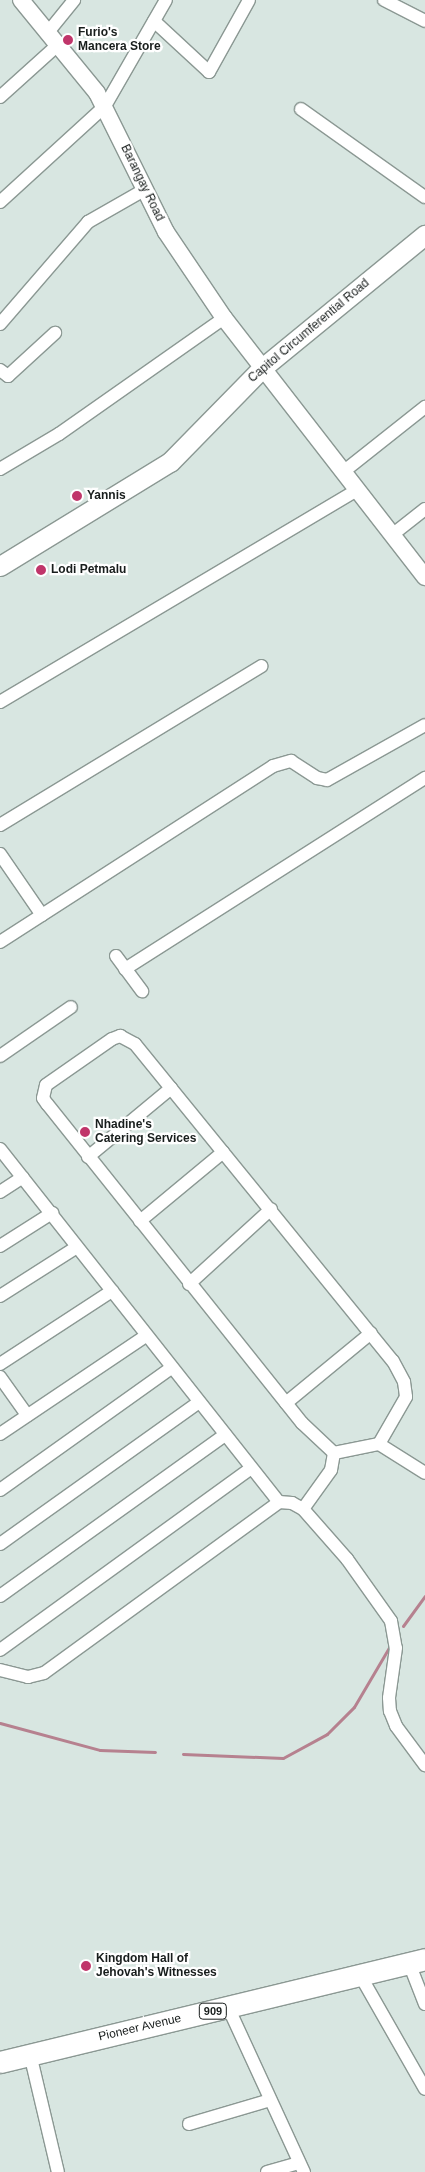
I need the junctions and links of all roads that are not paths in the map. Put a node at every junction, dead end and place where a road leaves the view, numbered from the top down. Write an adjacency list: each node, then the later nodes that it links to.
1 (21, 0): 8 (street, Barangay Road)
2 (74, 0): 8 (street)
3 (166, 0): 6 (street)
4 (248, 0): 6 (street)
5 (384, 0): 7 (street)
6 (154, 21): 11 (street)
7 (425, 21)
8 (49, 30): 9 (street, Barangay Road)
9 (60, 43): 10 (street); 11 (street, Barangay Road)
10 (0, 97)
11 (105, 106): 13 (street, Barangay Road); 15 (street)
12 (300, 110): 14 (street)
13 (144, 190): 17 (street, Barangay Road); 18 (street)
14 (425, 197)
15 (0, 202)
16 (425, 235): 20 (main road, Capitol Circumferential Road)
17 (224, 318): 20 (street, Barangay Road); 23 (street)
18 (0, 324)
19 (55, 333): 21 (street)
20 (261, 369): 24 (street, Barangay Road); 28 (main road, Capitol Circumferential Road)
21 (0, 370)
22 (425, 407): 24 (street)
23 (0, 469)
24 (343, 472): 25 (street, Barangay Road)
25 (357, 490): 27 (street, Barangay Road); 31 (street)
26 (425, 509): 27 (street)
27 (392, 535): 29 (street, Barangay Road)
28 (0, 566)
29 (425, 578)
30 (262, 666): 34 (street)
31 (0, 702)
32 (425, 725): 36 (street)
33 (425, 778): 39 (street)
34 (0, 825)
35 (0, 854): 36 (street)
36 (42, 915): 37 (street)
37 (0, 942)
38 (116, 956): 39 (street)
39 (125, 970): 40 (street)
40 (142, 991)
41 (72, 1007): 42 (street)
42 (0, 1056)
43 (171, 1088): 45 (street); 46 (street); 46 (street)
44 (0, 1149): 47 (street)
45 (223, 1152): 49 (street); 51 (street)
46 (88, 1157): 51 (street)
47 (23, 1177): 48 (street); 50 (street)
48 (0, 1192)
49 (271, 1209): 54 (street); 57 (street)
50 (52, 1213): 52 (street); 53 (street)
51 (140, 1222): 54 (street)
52 (0, 1246)
53 (77, 1247): 55 (street); 56 (street)
54 (189, 1284): 63 (street)
55 (112, 1291): 58 (street); 59 (street)
56 (0, 1296)
57 (371, 1333): 63 (street); 67 (street)
58 (146, 1336): 60 (street); 64 (street)
59 (0, 1364)
60 (171, 1368): 62 (street); 71 (street)
61 (0, 1377): 64 (street)
62 (200, 1402): 66 (street); 74 (street)
63 (286, 1403): 68 (street)
64 (27, 1415): 65 (street)
65 (0, 1434)
66 (225, 1435): 69 (street); 75 (street)
67 (379, 1444): 68 (street); 70 (street)
68 (334, 1453): 73 (street)
69 (251, 1468): 72 (street); 76 (street)
70 (425, 1473)
71 (0, 1490)
72 (278, 1502): 73 (street); 77 (street)
73 (303, 1509): 78 (street)
74 (0, 1544)
75 (0, 1596)
76 (0, 1650)
77 (0, 1670)
78 (425, 1765)
79 (417, 1961): 80 (highway, Pioneer Avenue / 909); 81 (street)
80 (360, 1975): 82 (highway, Pioneer Avenue / 909); 85 (street)
81 (425, 2004)
82 (228, 2008): 83 (highway, Pioneer Avenue / 909); 86 (street)
83 (30, 2054): 84 (highway, Pioneer Avenue / 909); 89 (street)
84 (0, 2062)
85 (425, 2089)
86 (270, 2100): 87 (street); 88 (street)
87 (189, 2124)
88 (302, 2168): 90 (street)
89 (58, 2172)
90 (267, 2172)

